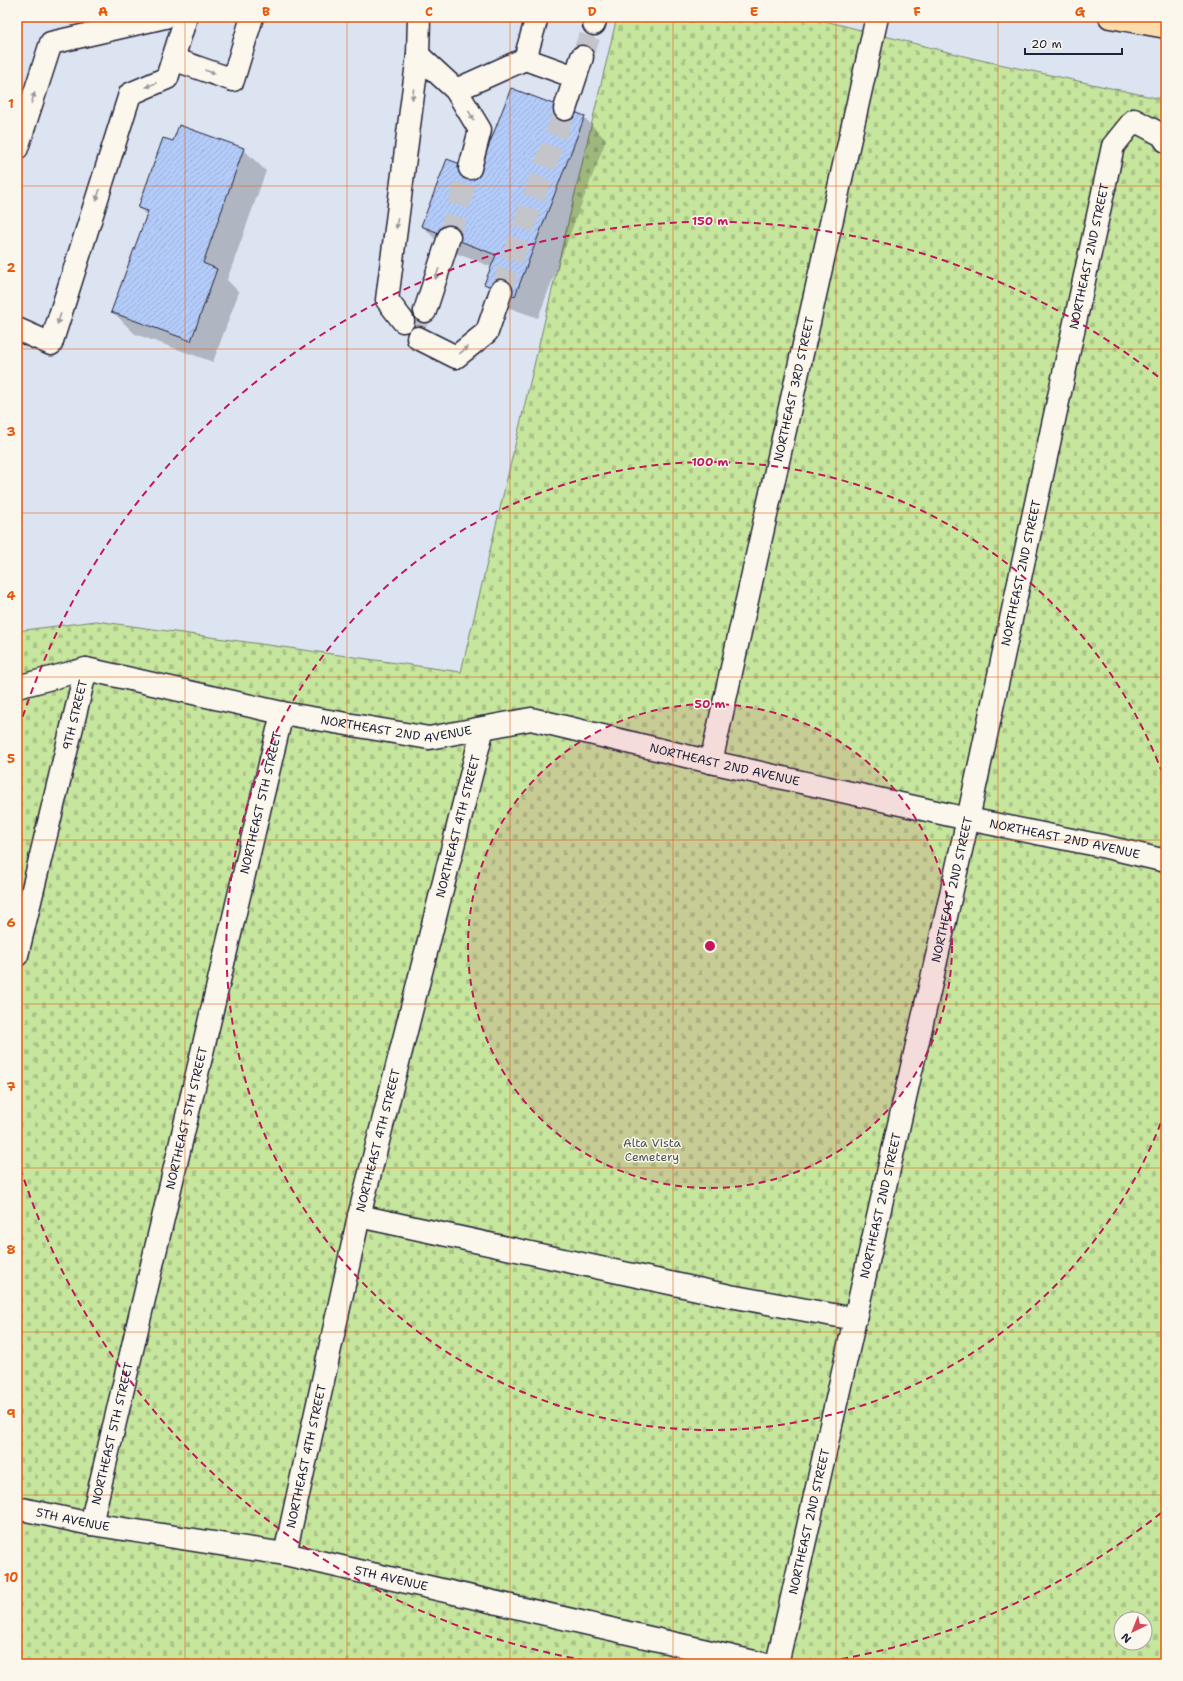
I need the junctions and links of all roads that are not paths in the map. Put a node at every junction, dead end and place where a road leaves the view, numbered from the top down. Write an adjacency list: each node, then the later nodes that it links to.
1 (165, 17): 15 (street, one-way to 1)
2 (186, 17): 10 (street)
3 (252, 17): 10 (street, one-way to 3)
4 (420, 17): 9 (street)
5 (537, 17): 11 (street)
6 (877, 17): 27 (street, NORTHEAST 3RD STREET)
7 (1110, 17): 8 (main road)
8 (1166, 27)
9 (418, 55): 12 (street); 20 (street, one-way to 20)
10 (173, 59): 21 (street, one-way to 21)
11 (525, 59): 12 (street); 13 (street)
12 (456, 90): 16 (street, one-way to 16)
13 (565, 109)
14 (1166, 141): 28 (street, NORTHEAST 2ND STREET)
15 (17, 148)
16 (470, 168)
17 (449, 237): 19 (street, one-way to 19)
18 (501, 291): 22 (street, one-way to 18)
19 (425, 311)
20 (403, 321)
21 (17, 329)
22 (418, 338)
23 (86, 669): 24 (street); 25 (street, 9TH STREET); 30 (street, 9TH STREET)
24 (17, 687)
25 (282, 713): 26 (street, NORTHEAST 2ND AVENUE); 34 (street, NORTHEAST 5TH STREET)
26 (483, 728): 27 (street, NORTHEAST 2ND AVENUE); 31 (street, NORTHEAST 4TH STREET)
27 (711, 762): 28 (street, NORTHEAST 2ND AVENUE)
28 (968, 819): 29 (street, NORTHEAST 2ND AVENUE); 32 (street, NORTHEAST 2ND STREET)
29 (1166, 861)
30 (17, 955)
31 (359, 1216): 32 (street); 35 (street, NORTHEAST 4TH STREET)
32 (855, 1319): 37 (street, NORTHEAST 2ND STREET)
33 (17, 1508): 34 (street, 5TH AVENUE)
34 (91, 1524): 35 (street, 5TH AVENUE)
35 (285, 1554): 36 (street, 5TH AVENUE)
36 (763, 1664)
37 (777, 1664)

